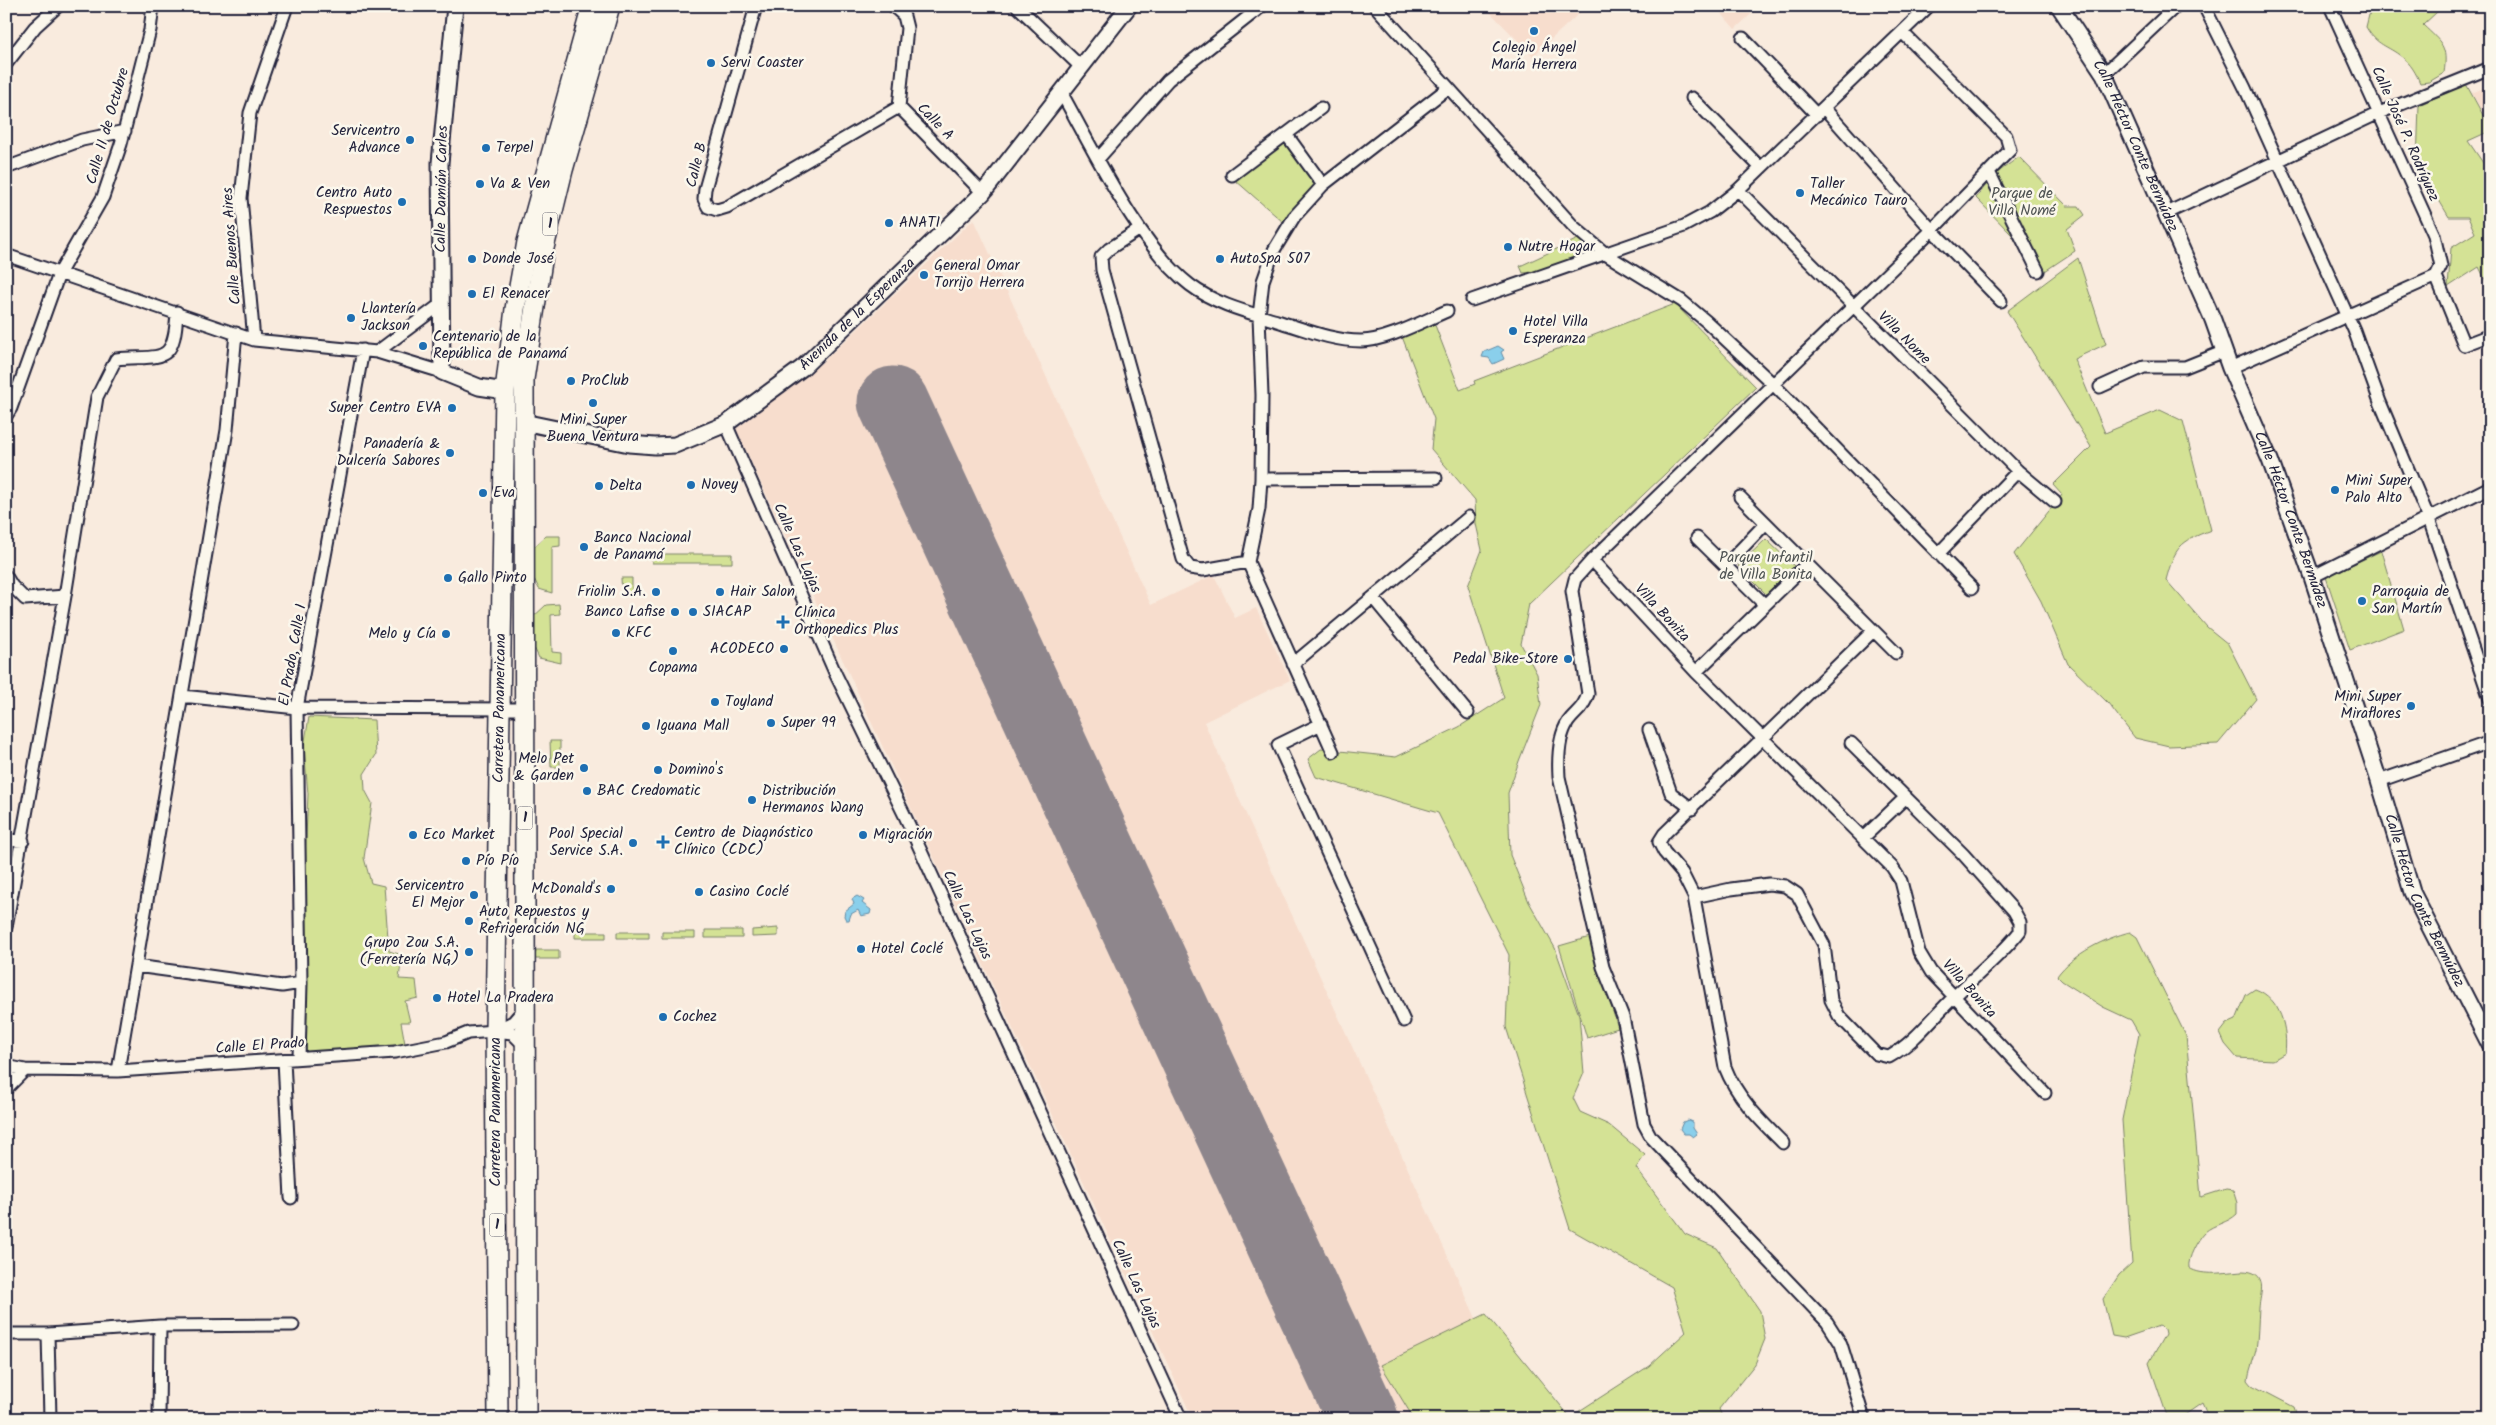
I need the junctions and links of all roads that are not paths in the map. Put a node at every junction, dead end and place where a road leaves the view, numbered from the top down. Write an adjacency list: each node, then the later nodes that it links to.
1 (58, 6): 20 (street)
2 (153, 6): 31 (street, Calle 11 de Octubre)
3 (287, 6): 60 (street, Calle Buenos Aires)
4 (454, 6): 52 (street, Calle Damián Carles)
5 (592, 6): 69 (highway, Carretera Panamericana / 1)
6 (610, 6): 72 (highway, Carretera Panamericana / 1)
7 (756, 6): 27 (street, Calle B)
8 (892, 6): 27 (street, Calle A)
9 (1017, 6): 21 (street)
10 (1129, 6): 21 (street, Avenida de la Esperanza)
11 (1262, 6): 33 (street)
12 (1375, 6): 24 (street)
13 (1929, 6): 18 (street)
14 (2059, 6): 23 (street, Calle Héctor Conte Bermúdez)
15 (2176, 6): 23 (street)
16 (2204, 6): 34 (street)
17 (2330, 6): 30 (street, Calle José P. Rodríguez)
18 (1902, 32): 29 (street); 37 (street)
19 (1743, 38): 29 (street)
20 (6, 64)
21 (1081, 67): 25 (street, Avenida de la Esperanza)
22 (2490, 68): 30 (street)
23 (2104, 74): 42 (street, Calle Héctor Conte Bermúdez)
24 (1448, 88): 39 (street); 45 (street)
25 (1062, 94): 33 (street); 41 (street, Avenida de la Esperanza)
26 (1692, 98): 35 (street)
27 (899, 107): 41 (street, Calle A)
28 (1321, 108): 32 (street)
29 (1820, 111): 35 (street); 44 (street)
30 (2379, 112): 34 (street); 49 (street, Calle José P. Rodríguez)
31 (124, 131): 36 (street); 48 (street, Calle 11 de Octubre)
32 (1286, 134): 38 (street); 39 (street)
33 (1098, 159): 43 (street)
34 (2278, 161): 42 (street); 56 (street)
35 (1760, 167): 40 (street)
36 (6, 168)
37 (1989, 172): 44 (street); 47 (street)
38 (1232, 175)
39 (1324, 185): 57 (street)
40 (1738, 190): 45 (street); 53 (street, Villa Nome)
41 (983, 193): 73 (street, Avenida de la Esperanza)
42 (2165, 214): 62 (street, Calle Héctor Conte Bermúdez)
43 (1140, 230): 57 (street); 88 (street)
44 (1932, 230): 51 (street); 53 (street)
45 (1608, 254): 50 (street); 66 (street)
46 (6, 255): 48 (street)
47 (2038, 272)
48 (59, 274): 55 (street); 71 (street, Calle 11 de Octubre)
49 (2436, 276): 56 (street); 59 (street)
50 (1472, 300)
51 (2001, 301)
52 (440, 304): 63 (street); 65 (street, Calle Damián Carles)
53 (1853, 308): 66 (street); 75 (street, Villa Nome)
54 (1447, 311): 57 (street)
55 (177, 312): 58 (street); 94 (street)
56 (2347, 315): 64 (street); 82 (street)
57 (1259, 316): 77 (street)
58 (236, 333): 60 (street); 101 (street)
59 (2490, 335)
60 (254, 340): 61 (street)
61 (362, 350): 63 (street); 103 (street, El Prado, Calle 1)
62 (2225, 351): 64 (street, Calle Héctor Conte Bermúdez); 68 (street)
63 (378, 352): 65 (street)
64 (2230, 368): 92 (street, Calle Héctor Conte Bermúdez)
65 (442, 372): 67 (street)
66 (1773, 384): 86 (street); 87 (street)
67 (479, 387): 69 (street); 70 (street)
68 (2100, 387)
69 (505, 391): 70 (highway, Carretera Panamericana / 1); 74 (highway)
70 (505, 413): 84 (highway, Carretera Panamericana / 1)
71 (6, 416)
72 (523, 422): 73 (street, Avenida de la Esperanza); 74 (highway, Carretera Panamericana / 1)
73 (726, 424): 146 (street, Calle Las Lajas)
74 (524, 449): 104 (highway, Carretera Panamericana / 1)
75 (2018, 471): 80 (street, Villa Nome); 86 (street)
76 (1436, 478): 77 (street)
77 (1261, 479): 88 (street)
78 (2490, 487): 82 (street)
79 (1740, 497): 83 (street)
80 (2055, 502)
81 (1468, 517): 95 (street)
82 (2429, 519): 92 (street); 102 (street)
83 (1766, 523): 89 (street); 90 (street)
84 (504, 537): 104 (highway, 1); 105 (highway, Carretera Panamericana / 1)
85 (1697, 538): 89 (street)
86 (1938, 554): 93 (street)
87 (1592, 560): 100 (street, Villa Bonita); 147 (street)
88 (1248, 562): 99 (street)
89 (1726, 564): 96 (street)
90 (1806, 564): 96 (street); 97 (street)
91 (6, 576): 94 (street)
92 (2312, 576): 113 (street, Calle Héctor Conte Bermúdez)
93 (1972, 588)
94 (65, 596): 118 (street)
95 (1373, 598): 99 (street); 106 (street)
96 (1765, 605): 100 (street)
97 (1872, 632): 98 (street); 109 (street)
98 (1896, 653)
99 (1293, 664): 107 (street)
100 (1696, 672): 109 (street, Villa Bonita)
101 (182, 696): 103 (street); 121 (street)
102 (2490, 699)
103 (297, 708): 105 (street); 122 (street, El Prado, Calle 1)
104 (524, 709): 105 (street); 124 (highway, Carretera Panamericana / 1)
105 (502, 710): 126 (highway, Carretera Panamericana / 1)
106 (1468, 713)
107 (1321, 724): 112 (street); 125 (street)
108 (1649, 730): 115 (street)
109 (1762, 739): 115 (street); 116 (street, Villa Bonita)
110 (2490, 742): 113 (street)
111 (1851, 743): 114 (street)
112 (1333, 752)
113 (2379, 781): 127 (street, Calle Héctor Conte Bermúdez)
114 (1906, 797): 116 (street); 123 (street)
115 (1692, 809): 119 (street)
116 (1864, 837): 123 (street, Villa Bonita)
117 (6, 840): 118 (street)
118 (22, 841): 120 (street)
119 (1694, 897): 123 (street); 136 (street)
120 (6, 927)
121 (136, 966): 122 (street); 133 (street)
122 (302, 983): 129 (street, El Prado, Calle 1)
123 (1954, 996): 135 (street, Villa Bonita)
124 (525, 1007): 126 (street); 128 (highway, Carretera Panamericana / 1)
125 (1404, 1021)
126 (495, 1030): 128 (street); 129 (street, Calle El Prado); 144 (highway, Carretera Panamericana / 1)
127 (2490, 1045)
128 (525, 1046): 145 (highway, Carretera Panamericana / 1)
129 (299, 1058): 130 (street, Calle El Prado)
130 (284, 1060): 133 (street, Calle El Prado); 137 (street)
131 (6, 1066): 132 (street, Calle El Prado)
132 (25, 1070): 133 (street, Calle El Prado); 134 (street)
133 (118, 1071)
134 (6, 1089)
135 (2044, 1093)
136 (1783, 1144)
137 (291, 1198)
138 (293, 1325): 139 (street)
139 (160, 1326): 141 (street); 143 (street)
140 (6, 1334): 141 (street)
141 (48, 1334): 142 (street)
142 (50, 1419)
143 (159, 1419)
144 (498, 1419)
145 (526, 1419)
146 (1181, 1419)
147 (1864, 1419)

